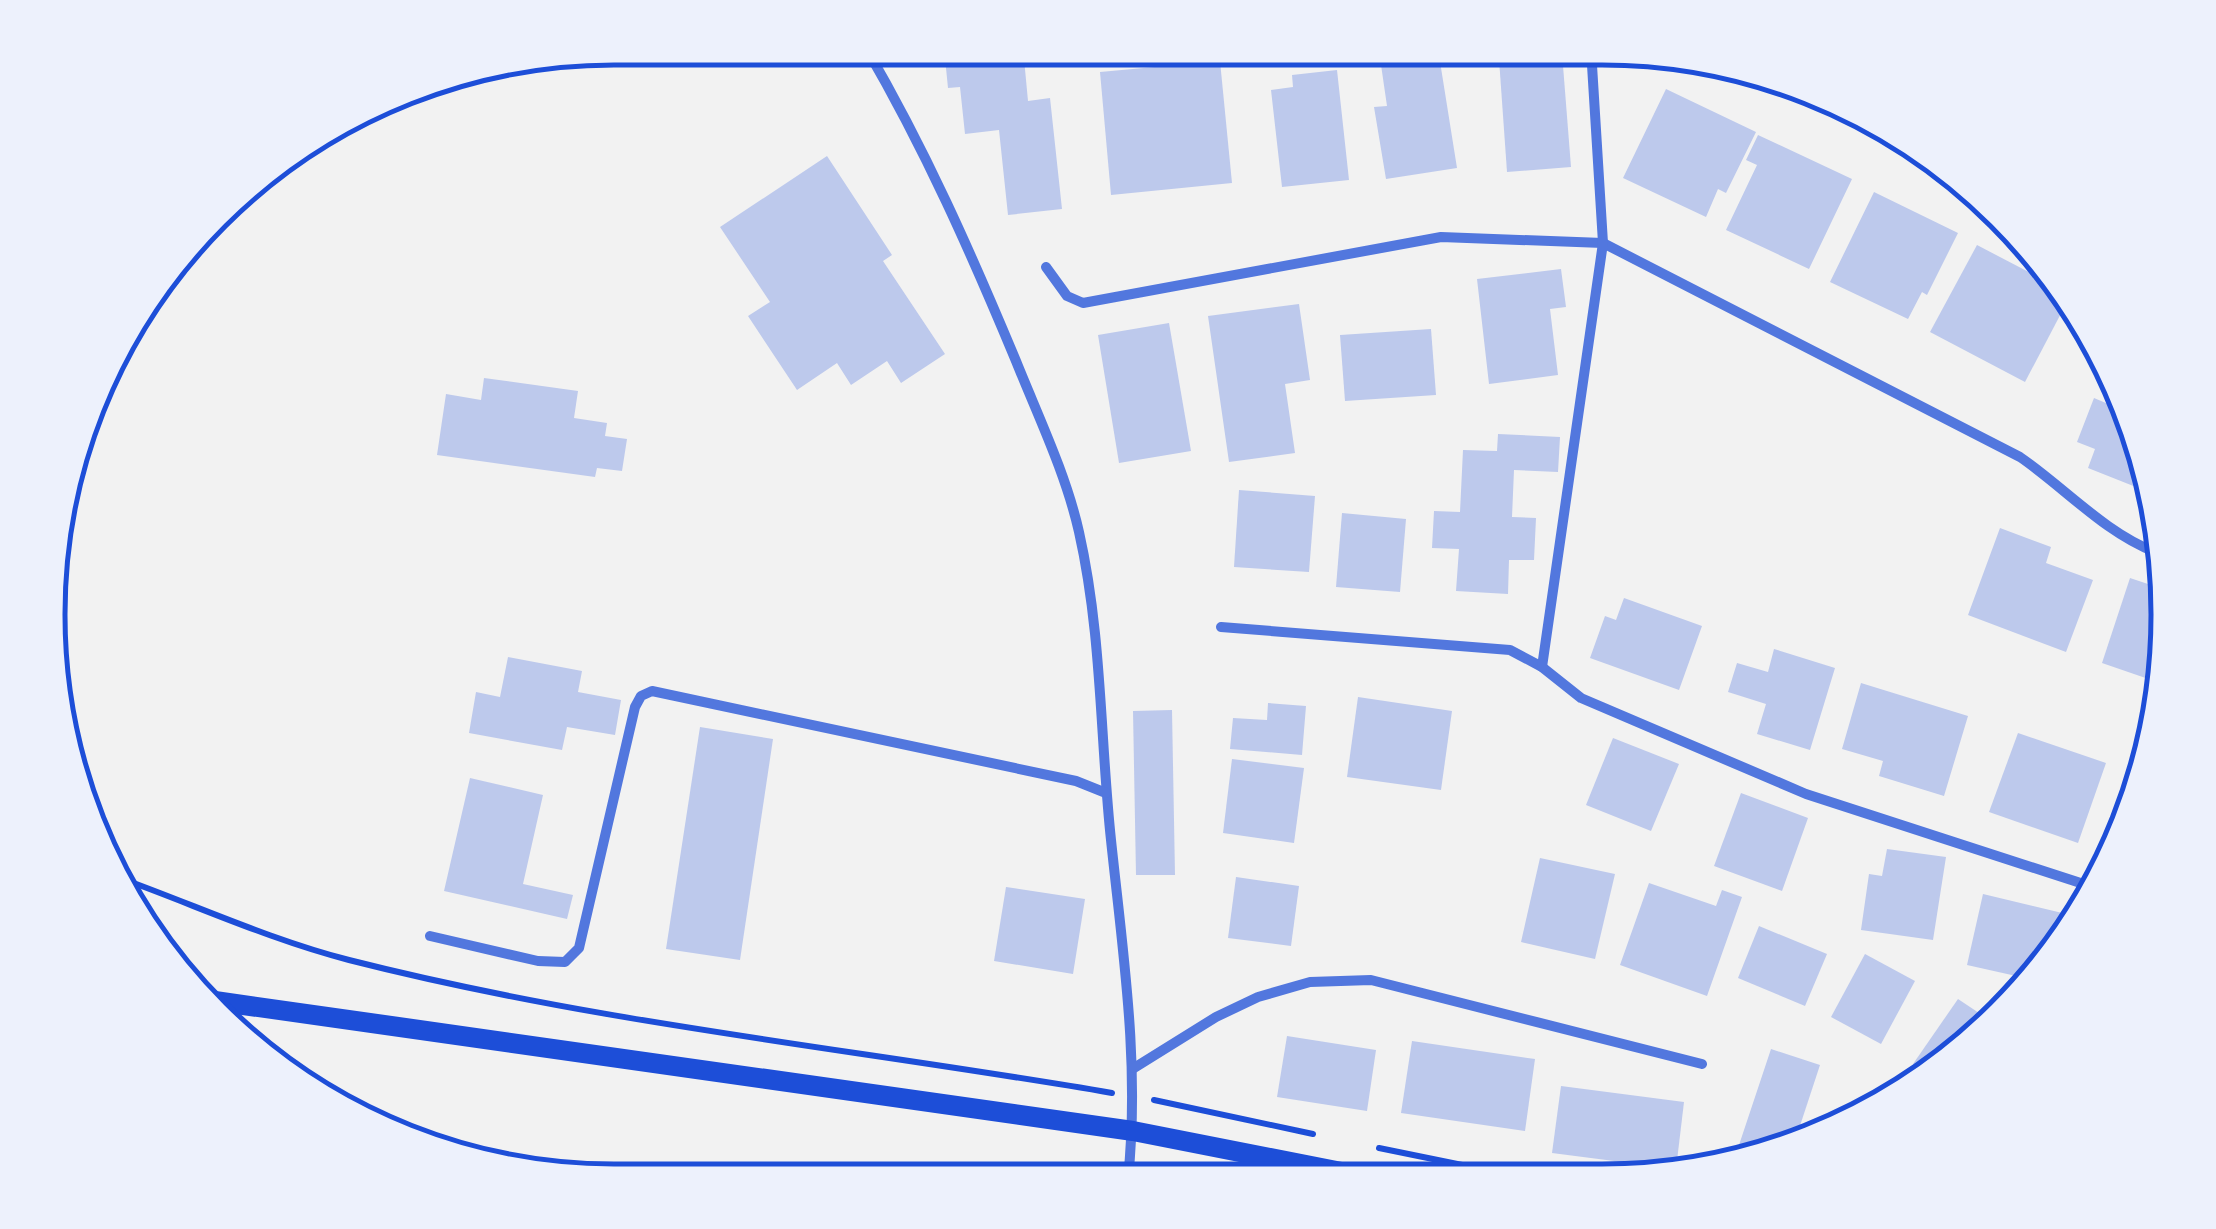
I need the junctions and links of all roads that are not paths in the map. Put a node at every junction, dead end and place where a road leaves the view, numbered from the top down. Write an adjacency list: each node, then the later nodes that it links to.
1 (876, 65): 8 (street)
2 (1592, 65): 3 (street)
3 (1603, 243): 4 (street); 5 (street); 7 (street)
4 (1046, 266)
5 (2147, 549)
6 (1221, 627): 7 (street)
7 (1542, 667): 9 (street)
8 (1106, 793): 10 (street); 13 (street)
9 (2080, 883)
10 (430, 936)
11 (225, 1002): 14 (main road)
12 (1702, 1064): 13 (street)
13 (1134, 1068): 14 (street)
14 (1133, 1131): 15 (street); 16 (main road)
15 (1129, 1164)
16 (1301, 1164)

